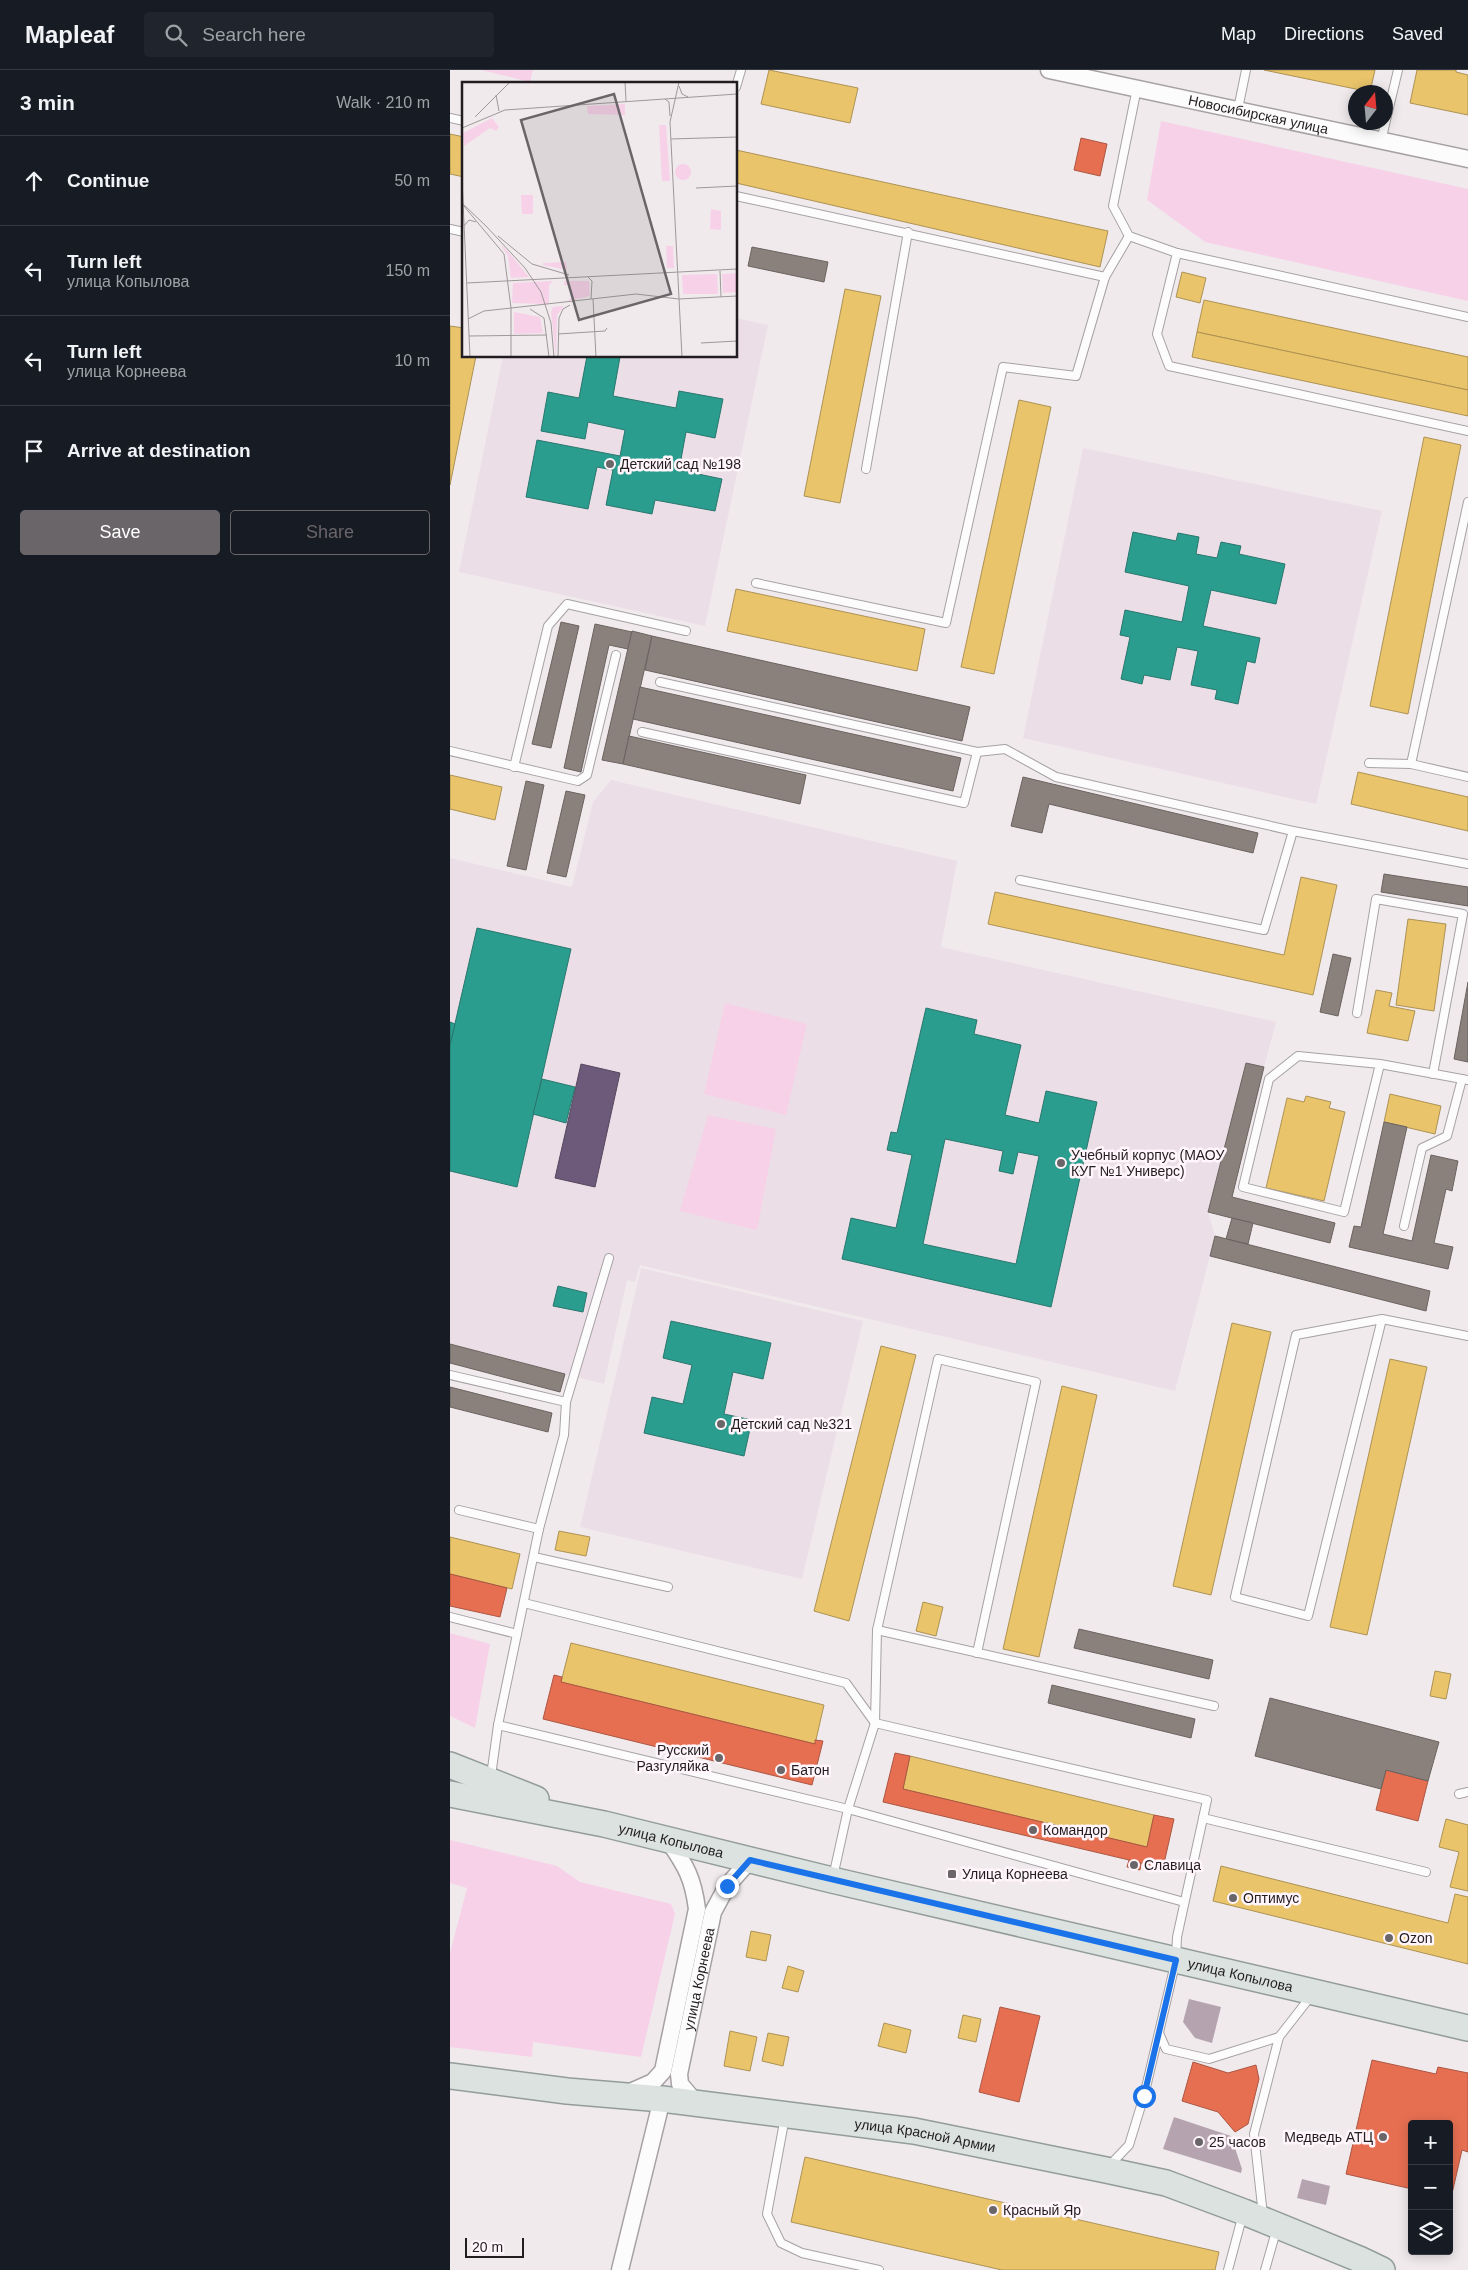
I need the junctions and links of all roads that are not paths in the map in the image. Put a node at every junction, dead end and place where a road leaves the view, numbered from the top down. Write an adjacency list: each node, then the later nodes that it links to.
1 (1049, 70): 4 (street, Новосибирская улица)
2 (1246, 70): 5 (lane)
3 (1398, 70): 6 (lane)
4 (1137, 88): 5 (street, Новосибирская улица); 10 (lane)
5 (1238, 109): 6 (street, Новосибирская улица)
6 (1381, 141): 7 (street, Новосибирская улица)
7 (1468, 159)
8 (738, 196): 9 (lane)
9 (908, 232): 12 (lane); 15 (lane)
10 (1129, 236): 11 (lane); 12 (lane)
11 (1177, 253): 13 (lane); 14 (lane)
12 (1105, 277): 17 (lane)
13 (1468, 317)
14 (1468, 430)
15 (866, 469)
16 (1468, 502): 25 (lane)
17 (756, 582)
18 (686, 631): 26 (lane)
19 (616, 655): 26 (lane)
20 (660, 682): 23 (lane)
21 (642, 732): 23 (lane)
22 (450, 751): 26 (lane)
23 (977, 752): 28 (lane)
24 (1369, 763): 25 (lane)
25 (1411, 764): 27 (lane)
26 (514, 767)
27 (1468, 777)
28 (1293, 831): 29 (lane); 30 (lane)
29 (1468, 864)
30 (1020, 880)
31 (1357, 1013): 33 (lane)
32 (1380, 1064): 32 (lane); 33 (lane)
33 (1433, 1074): 34 (lane)
34 (1465, 1079): 35 (lane)
35 (1404, 1226)
36 (609, 1258): 40 (lane)
37 (1382, 1319): 37 (lane); 38 (lane)
38 (1468, 1336)
39 (450, 1375): 40 (lane)
40 (566, 1402): 42 (lane)
41 (459, 1510): 42 (lane)
42 (539, 1529): 43 (lane)
43 (534, 1557): 44 (lane); 45 (lane)
44 (668, 1587)
45 (524, 1603): 48 (lane); 51 (lane)
46 (450, 1617): 48 (lane)
47 (877, 1630): 49 (lane); 49 (lane); 51 (lane)
48 (517, 1634): 52 (lane)
49 (977, 1653): 50 (lane)
50 (1214, 1706)
51 (875, 1723): 58 (lane); 59 (lane)
52 (498, 1724): 54 (lane); 58 (lane)
53 (450, 1765): 54 (main road, улица Копылова)
54 (490, 1782): 60 (main road, улица Копылова)
55 (1468, 1792): 57 (lane)
56 (450, 1794): 60 (main road, улица Копылова)
57 (1459, 1794)
58 (848, 1809): 64 (lane); 65 (lane)
59 (1202, 1818): 63 (lane); 65 (lane)
60 (604, 1824): 61 (main road, улица Копылова)
61 (668, 1840): 62 (main road, улица Копылова); 74 (street)
62 (750, 1860): 64 (main road, улица Копылова); 76 (street, улица Корнеева)
63 (1426, 1872)
64 (832, 1880): 66 (main road, улица Копылова)
65 (1184, 1902): 66 (lane)
66 (1176, 1960): 67 (main road, улица Копылова); 69 (lane)
67 (1314, 1992): 68 (main road, улица Копылова); 70 (lane)
68 (1468, 2028)
69 (1159, 2033): 70 (lane); 78 (lane)
70 (1279, 2038): 79 (lane)
71 (450, 2076): 73 (main road, улица Красной Армии)
72 (450, 2091): 73 (main road)
73 (567, 2091): 74 (main road, улица Красной Армии)
74 (621, 2095): 75 (main road, улица Красной Армии)
75 (662, 2099): 76 (main road, улица Красной Армии); 80 (street)
76 (696, 2103): 77 (main road, улица Красной Армии)
77 (786, 2115): 78 (main road, улица Красной Армии); 81 (lane)
78 (1106, 2170): 79 (main road, улица Красной Армии)
79 (1262, 2219): 82 (lane); 83 (lane); 84 (main road, улица Красной Армии)
80 (620, 2270)
81 (878, 2270)
82 (1228, 2270)
83 (1266, 2270)
84 (1382, 2270)

